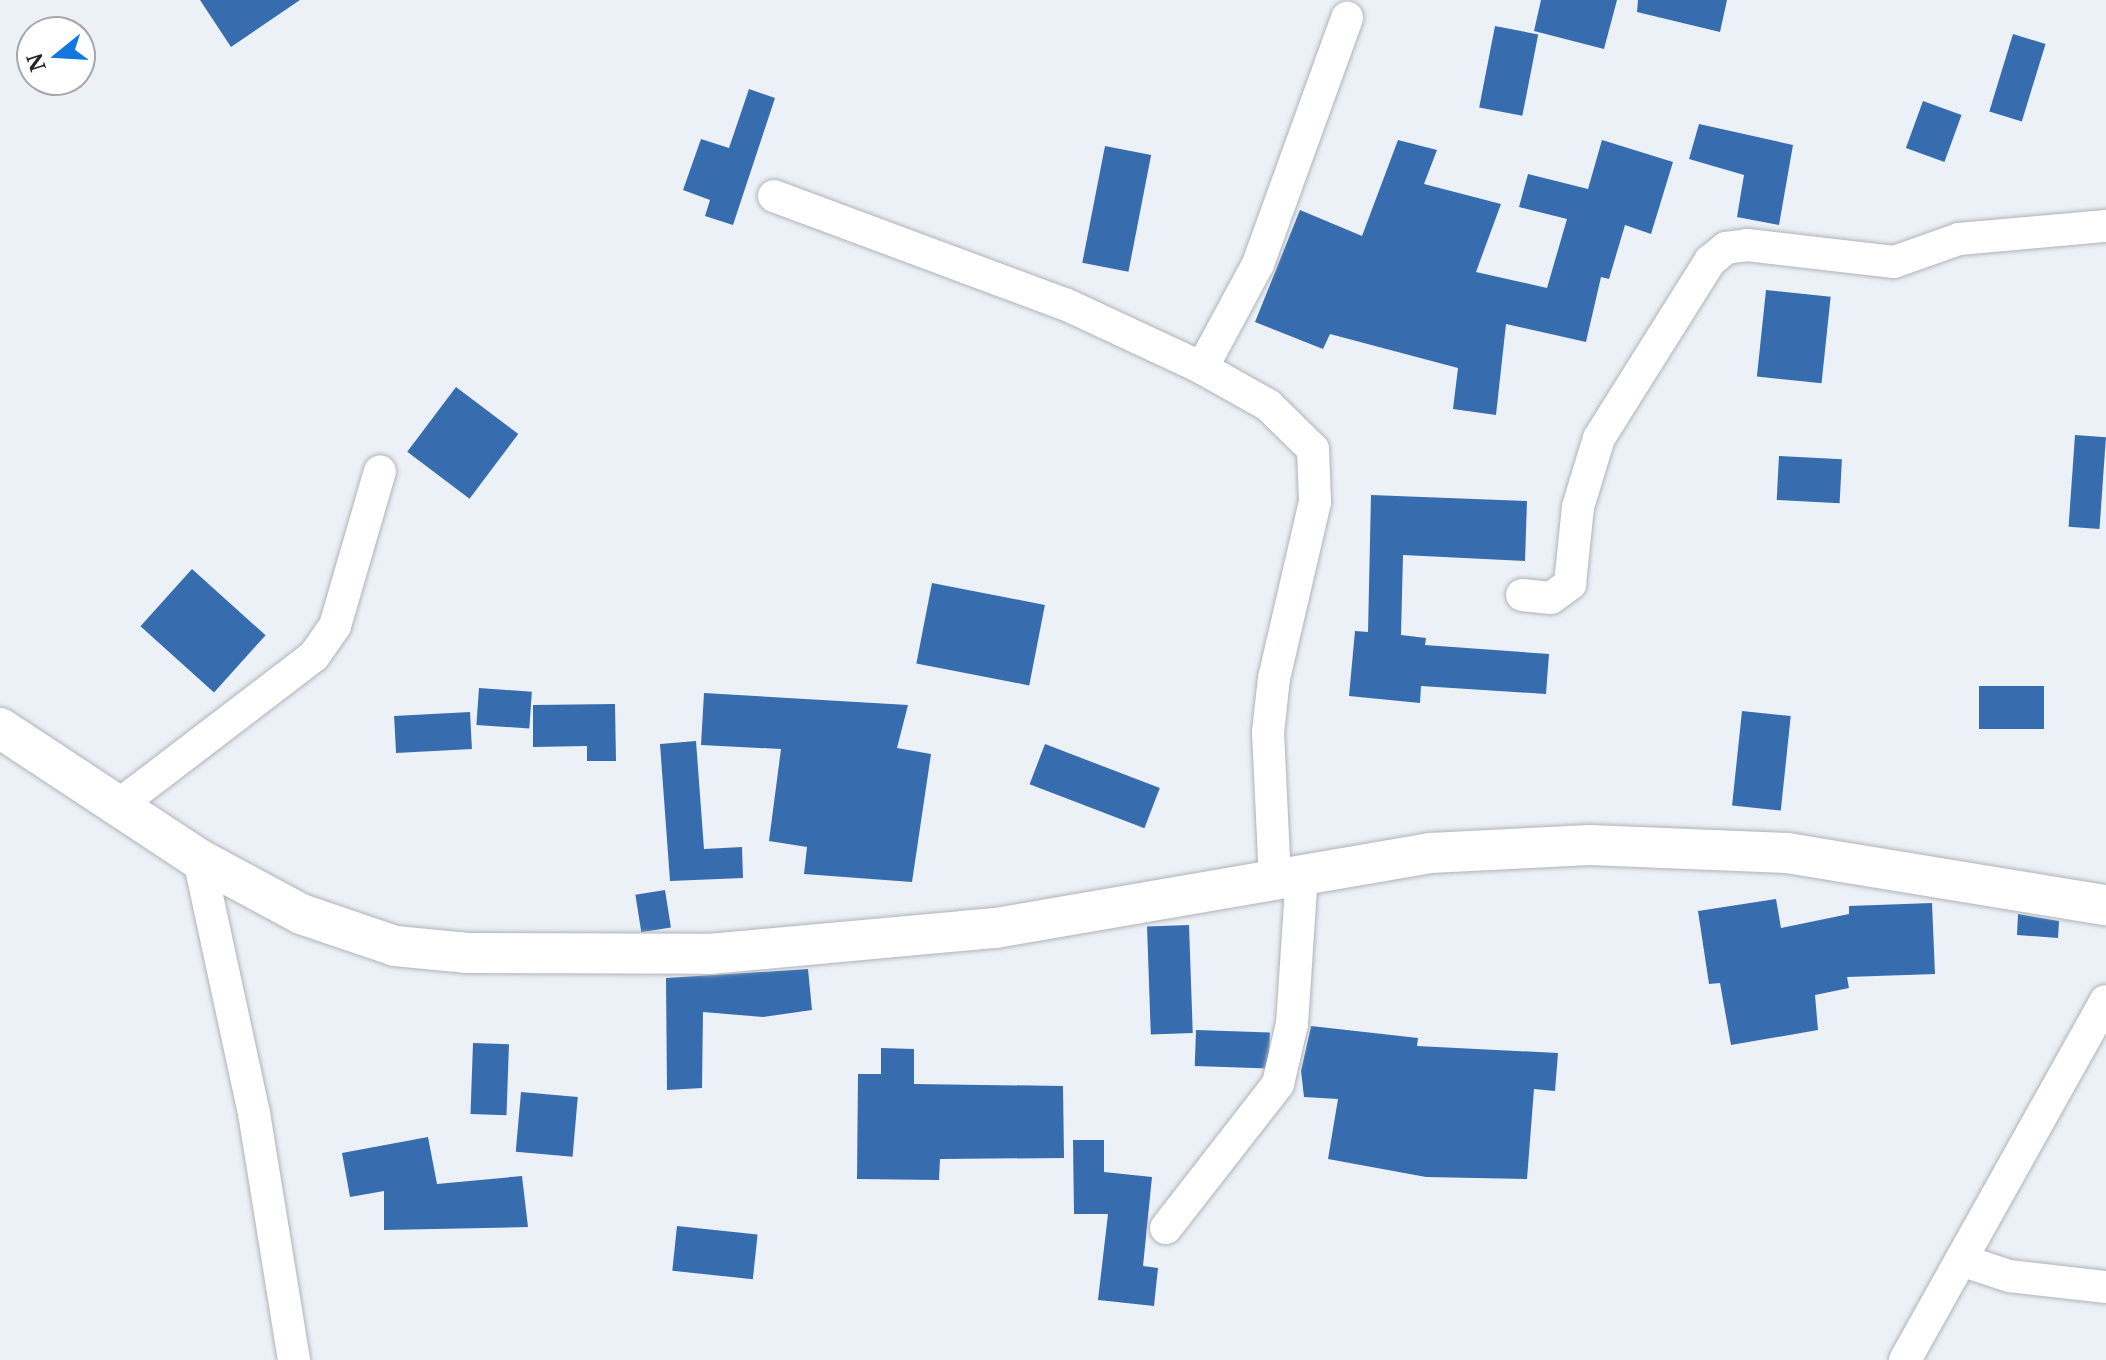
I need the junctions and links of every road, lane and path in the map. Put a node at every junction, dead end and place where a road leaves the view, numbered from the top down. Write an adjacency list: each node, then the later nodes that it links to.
1 (1347, 18): 4 (street)
2 (774, 196): 4 (street)
3 (2106, 226): 6 (street)
4 (1202, 368): 10 (street)
5 (380, 471): 8 (street)
6 (1522, 595)
7 (0, 728): 8 (street)
8 (119, 805): 9 (street)
9 (199, 859): 10 (street); 16 (street)
10 (1288, 877): 11 (street); 13 (street)
11 (2106, 905)
12 (2106, 1001): 14 (street)
13 (1166, 1228)
14 (1961, 1260): 15 (street); 17 (street)
15 (2106, 1287)
16 (294, 1360)
17 (1905, 1360)

